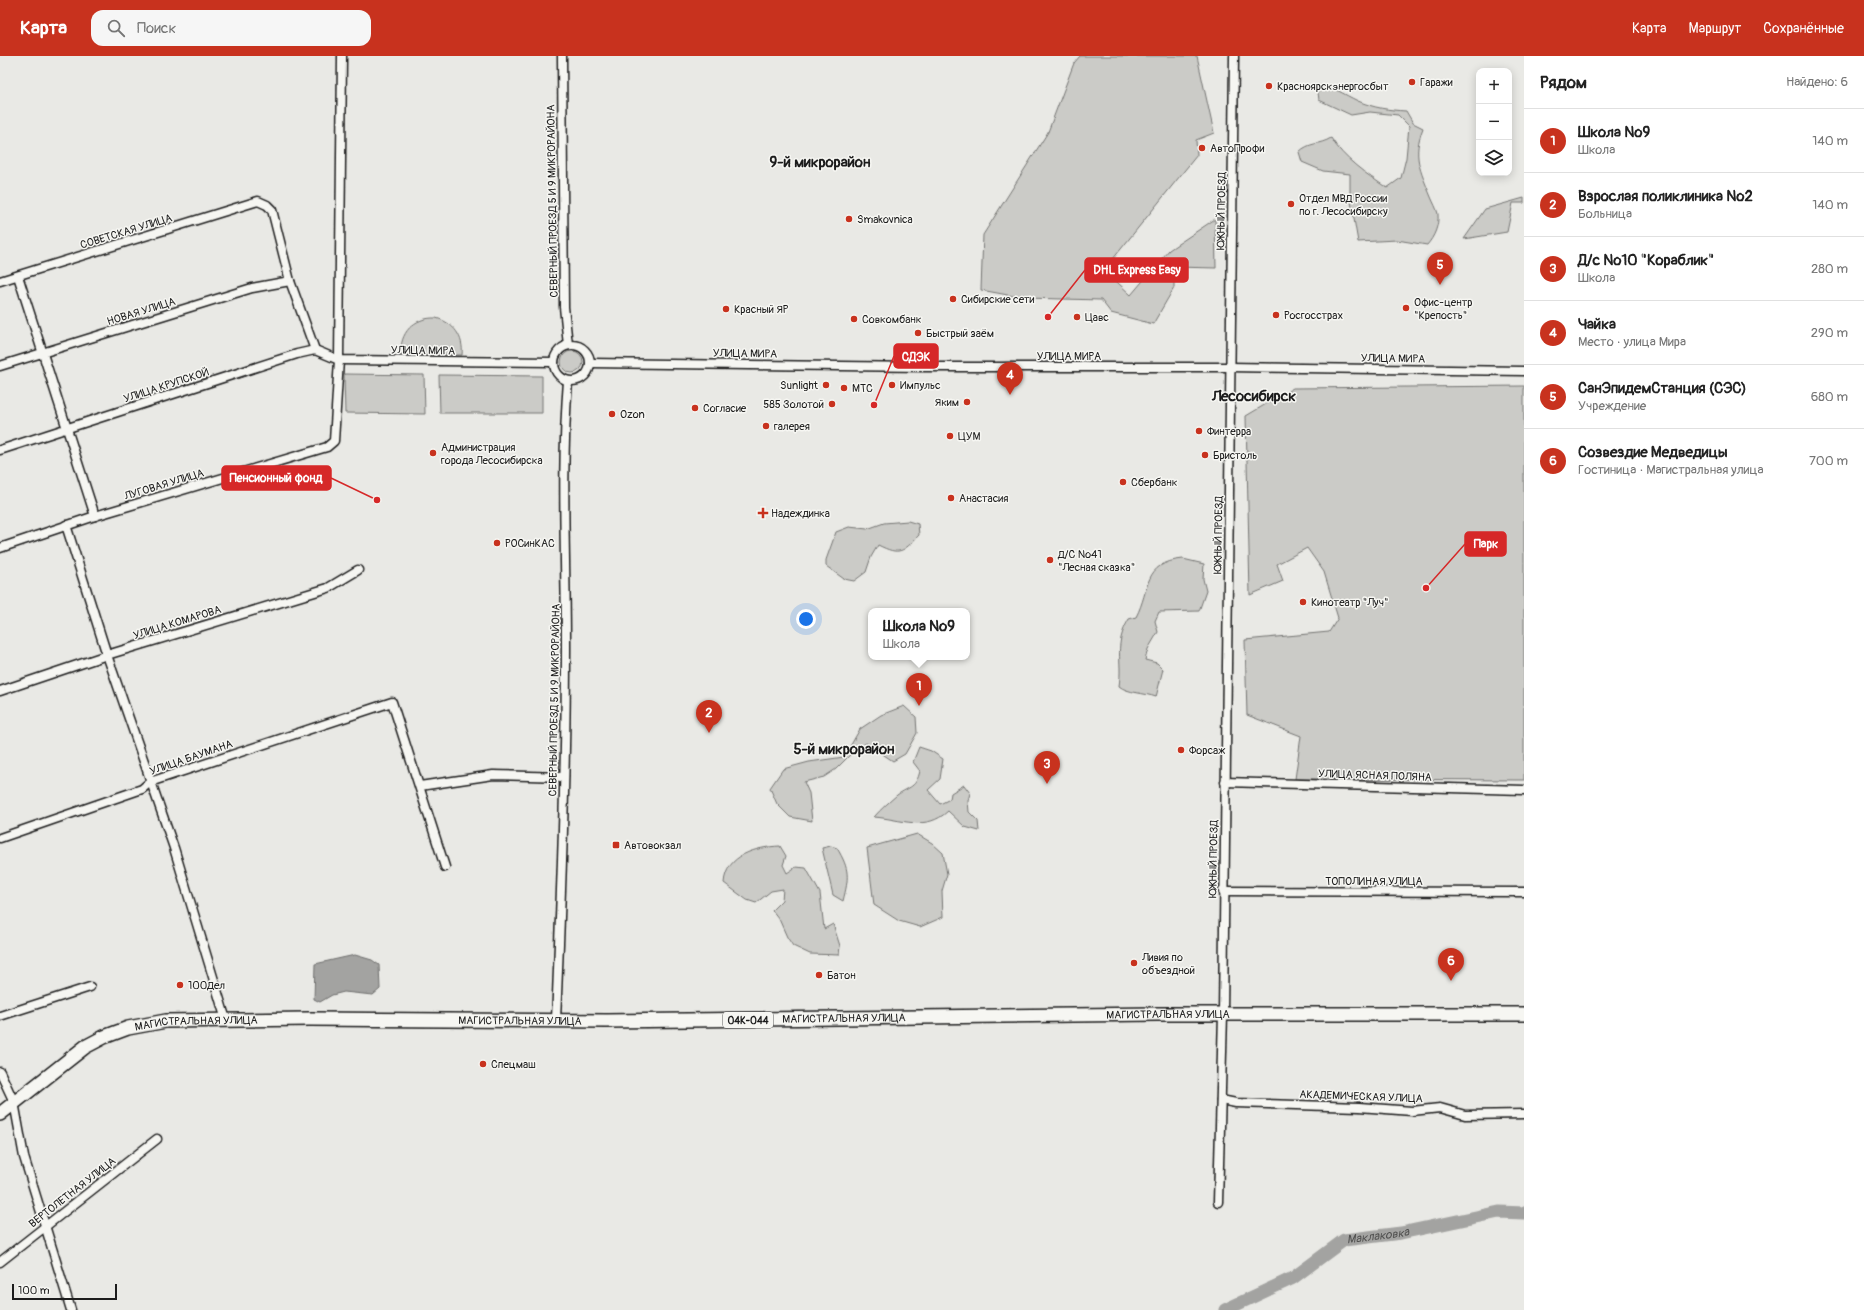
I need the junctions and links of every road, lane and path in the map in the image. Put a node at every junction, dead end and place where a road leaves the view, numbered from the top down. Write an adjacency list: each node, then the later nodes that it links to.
1 (342, 56): 10 (street)
2 (562, 56): 7 (street, СЕВЕРНЫЙ ПРОЕЗД 5 И 9 МИКРОРАЙОНА)
3 (1234, 56): 14 (street, ЮЖНЫЙ ПРОЕЗД)
4 (18, 276): 5 (street, СОВЕТСКАЯ УЛИЦА); 6 (street, СОВЕТСКАЯ УЛИЦА); 9 (street)
5 (290, 280): 8 (street); 9 (street, НОВАЯ УЛИЦА)
6 (0, 281)
7 (568, 345): 11 (street); 12 (street)
8 (315, 350): 10 (street); 17 (street, УЛИЦА КРУПСКОЙ)
9 (42, 353): 13 (street, НОВАЯ УЛИЦА); 17 (street)
10 (339, 360): 11 (street, УЛИЦА МИРА); 19 (street, ЛУГОВАЯ УЛИЦА)
11 (554, 362): 16 (street)
12 (590, 363): 14 (street, УЛИЦА МИРА); 16 (street)
13 (0, 366)
14 (1230, 367): 15 (street, УЛИЦА МИРА); 27 (street, ЮЖНЫЙ ПРОЕЗД)
15 (1524, 371)
16 (568, 381): 25 (street, СЕВЕРНЫЙ ПРОЕЗД 5 И 9 МИКРОРАЙОНА)
17 (67, 430): 18 (street, УЛИЦА КРУПСКОЙ); 19 (street)
18 (0, 450)
19 (95, 516): 20 (street, ЛУГОВАЯ УЛИЦА)
20 (66, 525): 21 (street, ЛУГОВАЯ УЛИЦА); 23 (street)
21 (0, 548)
22 (358, 570): 23 (street, УЛИЦА КОМАРОВА)
23 (107, 655): 24 (street, УЛИЦА КОМАРОВА); 26 (street)
24 (0, 690)
25 (564, 777): 28 (street); 39 (street, СЕВЕРНЫЙ ПРОЕЗД 5 И 9 МИКРОРАЙОНА)
26 (150, 782): 28 (street, УЛИЦА БАУМАНА); 30 (street, УЛИЦА БАУМАНА); 38 (street)
27 (1225, 782): 29 (street, УЛИЦА ЯСНАЯ ПОЛЯНА); 32 (street, ЮЖНЫЙ ПРОЕЗД)
28 (420, 786): 31 (street)
29 (1524, 790)
30 (0, 838)
31 (445, 867)
32 (1224, 891): 33 (street, ТОПОЛИНАЯ УЛИЦА); 35 (street, ЮЖНЫЙ ПРОЕЗД)
33 (1524, 892)
34 (90, 987): 37 (street)
35 (1223, 1014): 36 (main road, МАГИСТРАЛЬНАЯ УЛИЦА / 04К-044); 39 (main road, МАГИСТРАЛЬНАЯ УЛИЦА / 04К-044); 41 (street, ЮЖНЫЙ ПРОЕЗД)
36 (1524, 1014)
37 (0, 1016)
38 (226, 1020): 39 (main road, МАГИСТРАЛЬНАЯ УЛИЦА / 04К-044); 42 (main road, МАГИСТРАЛЬНАЯ УЛИЦА / 04К-044)
39 (556, 1020)
40 (0, 1072): 42 (street)
41 (1221, 1100): 44 (street, АКАДЕМИЧЕСКАЯ УЛИЦА); 46 (street, ЮЖНЫЙ ПРОЕЗД)
42 (14, 1102): 43 (main road, МАГИСТРАЛЬНАЯ УЛИЦА / 04К-044); 47 (street)
43 (0, 1114)
44 (1524, 1114)
45 (157, 1139): 47 (street, ВЕРТОЛЕТНАЯ УЛИЦА)
46 (1218, 1202)
47 (46, 1226): 48 (street, ВЕРТОЛЕТНАЯ УЛИЦА); 49 (street)
48 (0, 1262)
49 (71, 1310)

